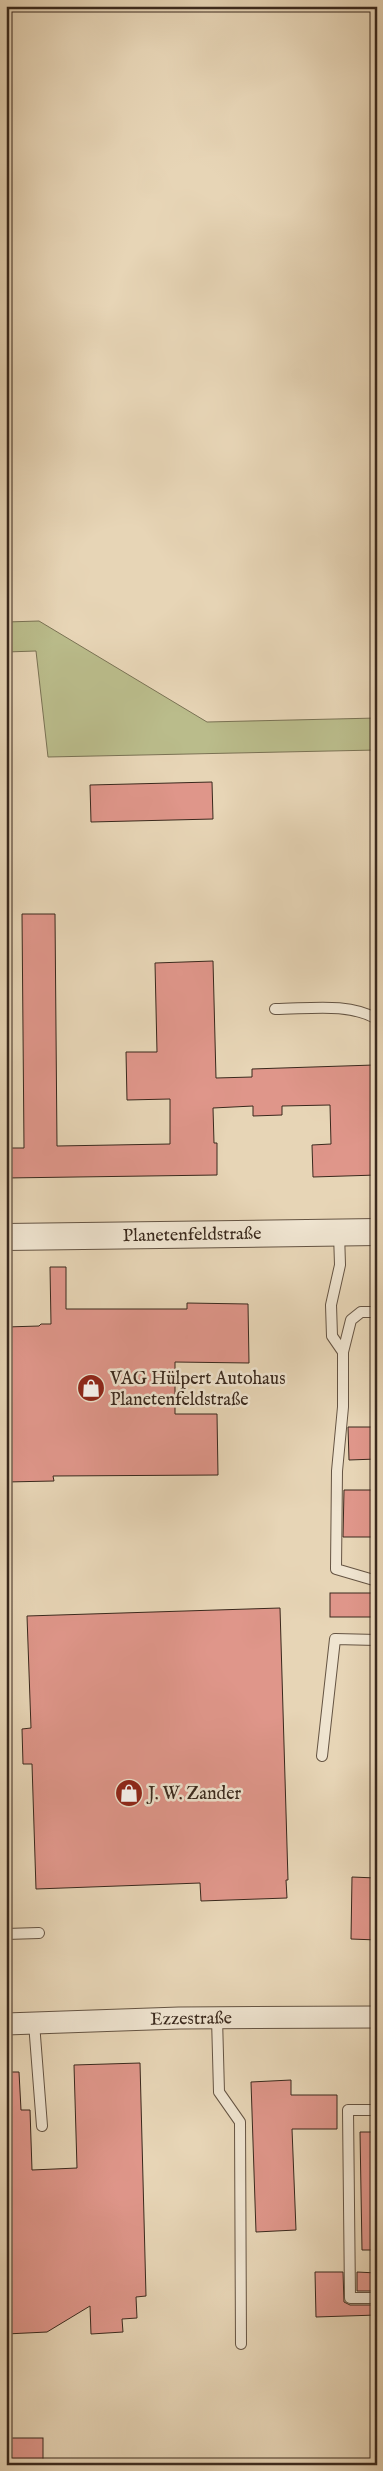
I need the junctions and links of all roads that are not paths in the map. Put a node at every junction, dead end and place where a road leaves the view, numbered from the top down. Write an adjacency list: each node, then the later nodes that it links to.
1 (275, 1009): 2 (lane)
2 (377, 1019)
3 (339, 1232): 4 (street, Planetenfeldstraße); 5 (street, Planetenfeldstraße); 7 (lane)
4 (377, 1232)
5 (6, 1237)
6 (377, 1312): 7 (lane)
7 (343, 1352): 8 (lane)
8 (377, 1581)
9 (377, 1640): 10 (lane)
10 (322, 1756)
11 (39, 1933): 12 (lane)
12 (6, 1934)
13 (377, 2017): 14 (street, Ezzestraße)
14 (217, 2018): 15 (street, Ezzestraße); 20 (lane)
15 (34, 2023): 16 (street, Ezzestraße); 18 (lane)
16 (6, 2024)
17 (377, 2110): 19 (lane)
18 (42, 2126)
19 (377, 2298)
20 (241, 2344)

